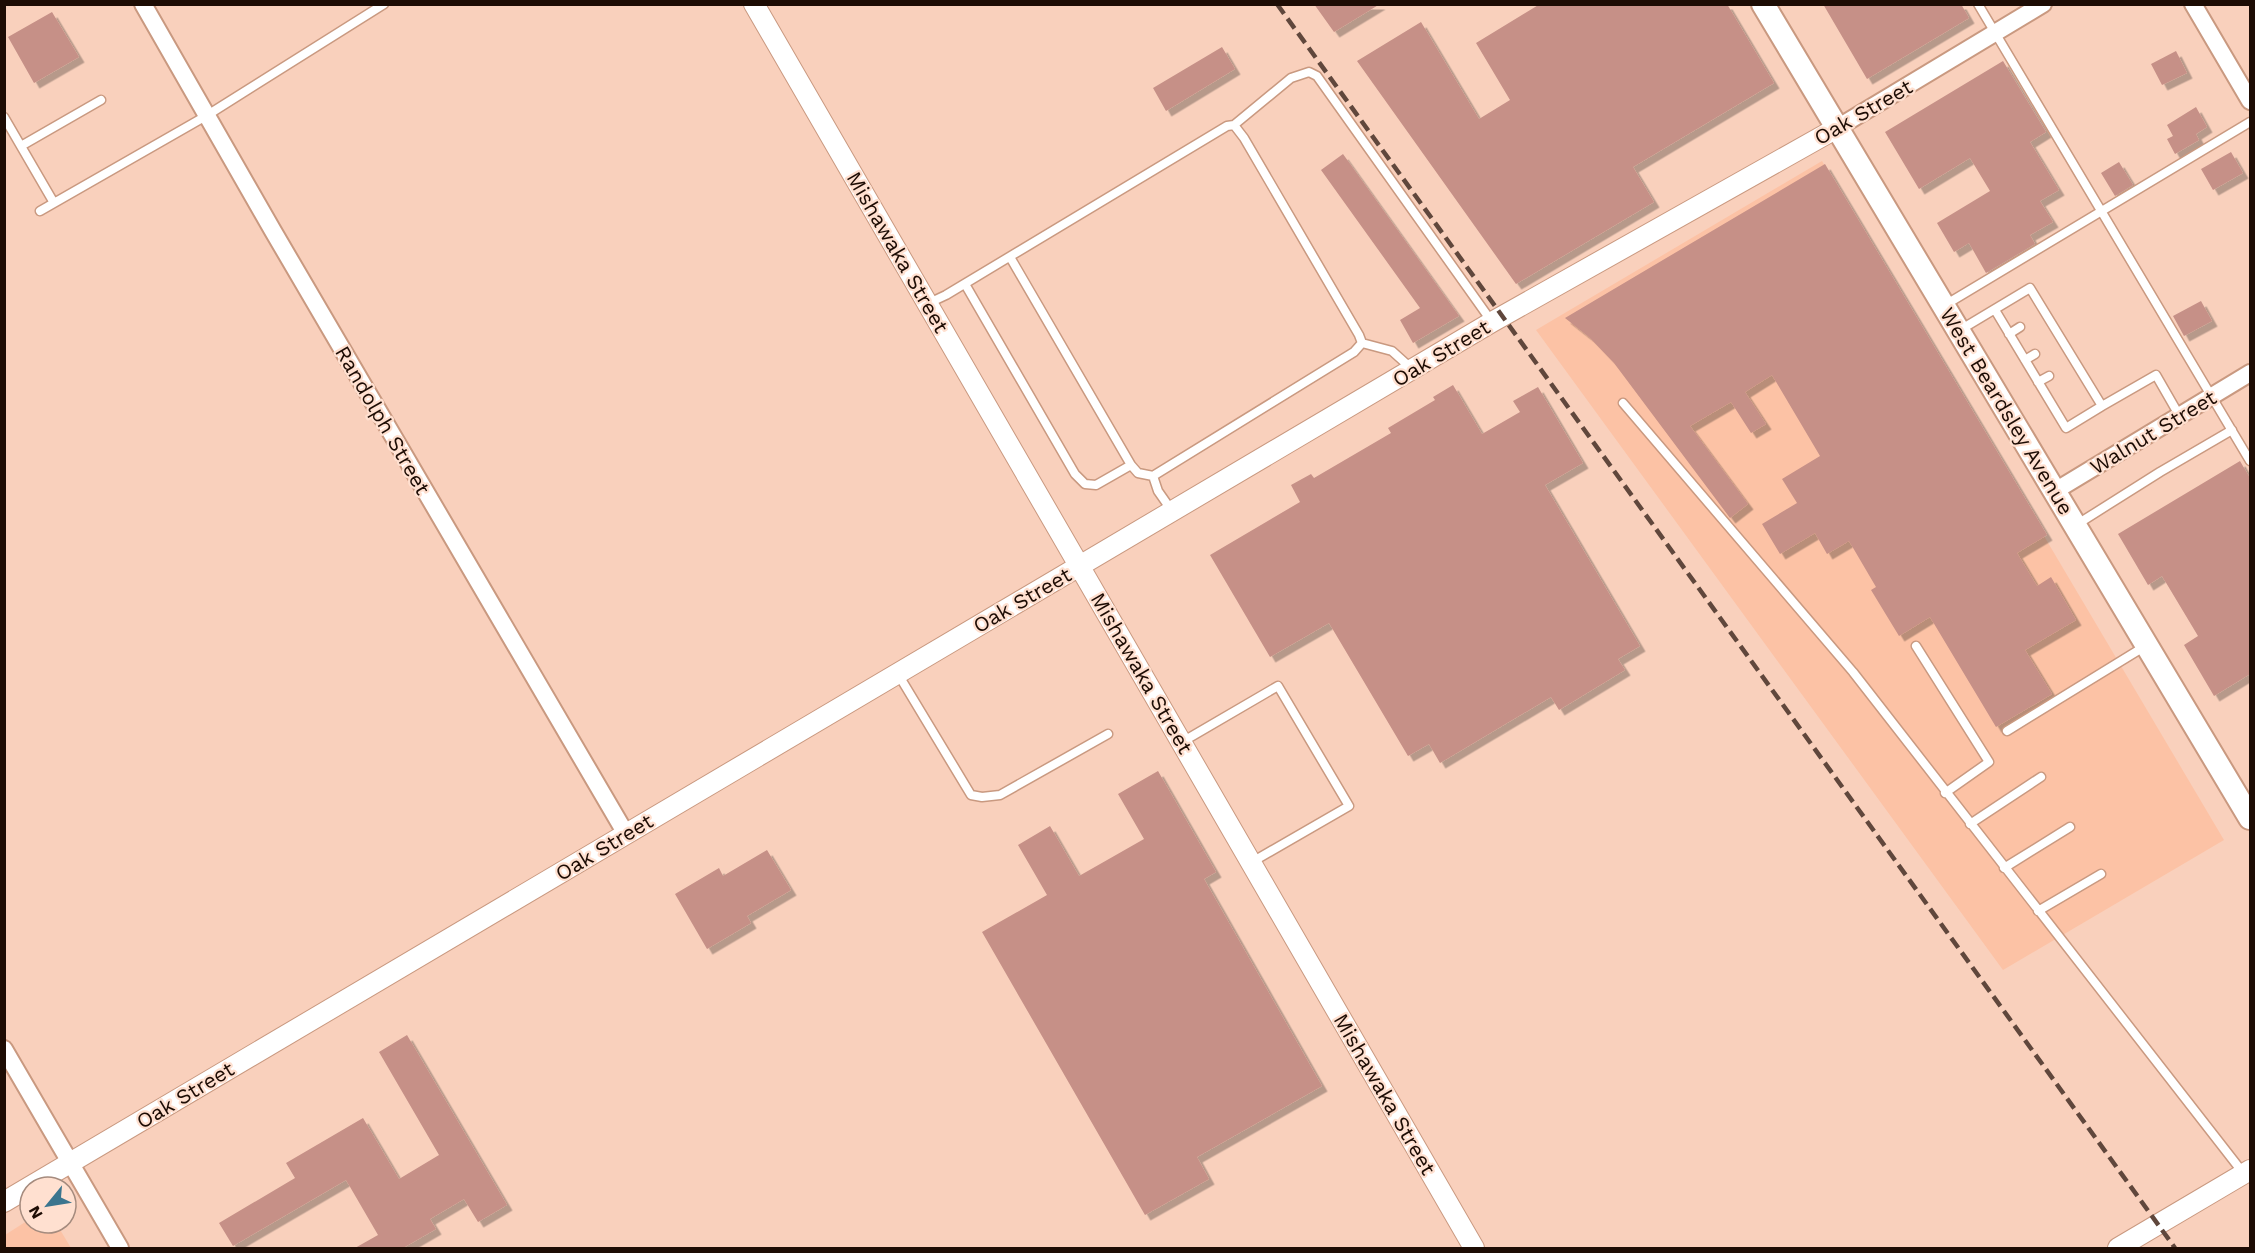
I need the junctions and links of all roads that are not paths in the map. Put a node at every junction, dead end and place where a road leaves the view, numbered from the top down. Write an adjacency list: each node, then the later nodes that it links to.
1 (143, 4): 11 (street, Randolph Street)
2 (384, 4): 11 (lane)
3 (754, 4): 22 (street, Mishawaka Street)
4 (1763, 4): 15 (main road, West Beardsley Avenue)
5 (1978, 4): 8 (lane)
6 (2043, 4): 8 (street, Oak Street)
7 (2193, 4): 10 (street)
8 (1995, 34): 15 (street, Oak Street); 18 (lane)
9 (101, 100): 16 (lane)
10 (2250, 101)
11 (206, 116): 17 (lane); 65 (street, Randolph Street)
12 (4, 117): 16 (lane)
13 (2250, 122): 18 (lane)
14 (1234, 125): 20 (lane); 27 (lane); 32 (lane)
15 (1837, 128): 23 (main road, West Beardsley Avenue); 27 (street, Oak Street)
16 (21, 146): 17 (lane)
17 (54, 203): 19 (lane)
18 (2100, 210): 23 (lane); 42 (lane)
19 (40, 211)
20 (1010, 256): 21 (lane); 48 (lane)
21 (965, 284): 22 (lane); 48 (lane)
22 (928, 304): 53 (street, Mishawaka Street)
23 (1943, 306): 29 (main road, West Beardsley Avenue)
24 (1995, 310): 25 (lane); 29 (lane); 30 (lane)
25 (2045, 312): 26 (lane); 31 (lane)
26 (2035, 318)
27 (1492, 322): 38 (street, Oak Street)
28 (2020, 327): 30 (lane)
29 (1959, 331): 50 (main road, West Beardsley Avenue)
30 (2009, 334): 35 (lane)
31 (2061, 338): 33 (lane); 36 (lane)
32 (1362, 343): 38 (lane); 49 (lane)
33 (2051, 344)
34 (2035, 354): 35 (lane)
35 (2025, 360): 41 (lane)
36 (2074, 360): 37 (lane); 44 (lane)
37 (2065, 366)
38 (1413, 369): 51 (street, Oak Street)
39 (2250, 373): 42 (street, Walnut Street)
40 (2049, 376): 41 (lane)
41 (2038, 382): 44 (lane)
42 (2212, 396): 45 (street, Walnut Street); 46 (lane)
43 (1623, 403): 61 (lane)
44 (2102, 406): 45 (lane)
45 (2179, 415): 50 (street, Walnut Street)
46 (2232, 430): 47 (lane); 52 (lane)
47 (2250, 460)
48 (1131, 465): 49 (lane)
49 (1153, 476): 51 (lane)
50 (2055, 491): 52 (main road, West Beardsley Avenue)
51 (1172, 512): 53 (street, Oak Street)
52 (2075, 525): 54 (main road, West Beardsley Avenue)
53 (1081, 566): 56 (street, Oak Street); 59 (street, Mishawaka Street)
54 (2147, 645): 57 (lane); 62 (main road, West Beardsley Avenue)
55 (1916, 646): 61 (lane)
56 (897, 674): 58 (lane); 65 (street, Oak Street)
57 (2007, 731)
58 (1108, 734)
59 (1182, 742): 66 (street, Mishawaka Street); 66 (lane)
60 (2041, 777): 63 (lane)
61 (1946, 793): 63 (lane)
62 (2250, 818)
63 (1970, 824): 67 (lane)
64 (2070, 827): 67 (lane)
65 (626, 834): 71 (street, Oak Street)
66 (1251, 862): 75 (street, Mishawaka Street)
67 (2004, 868): 69 (lane)
68 (2101, 874): 69 (lane)
69 (2038, 911): 72 (lane)
70 (6, 1054): 71 (street)
71 (70, 1163): 73 (street, Oak Street); 74 (street)
72 (2247, 1172): 76 (street)
73 (4, 1202)
74 (120, 1248)
75 (1474, 1248)
76 (2118, 1248)

